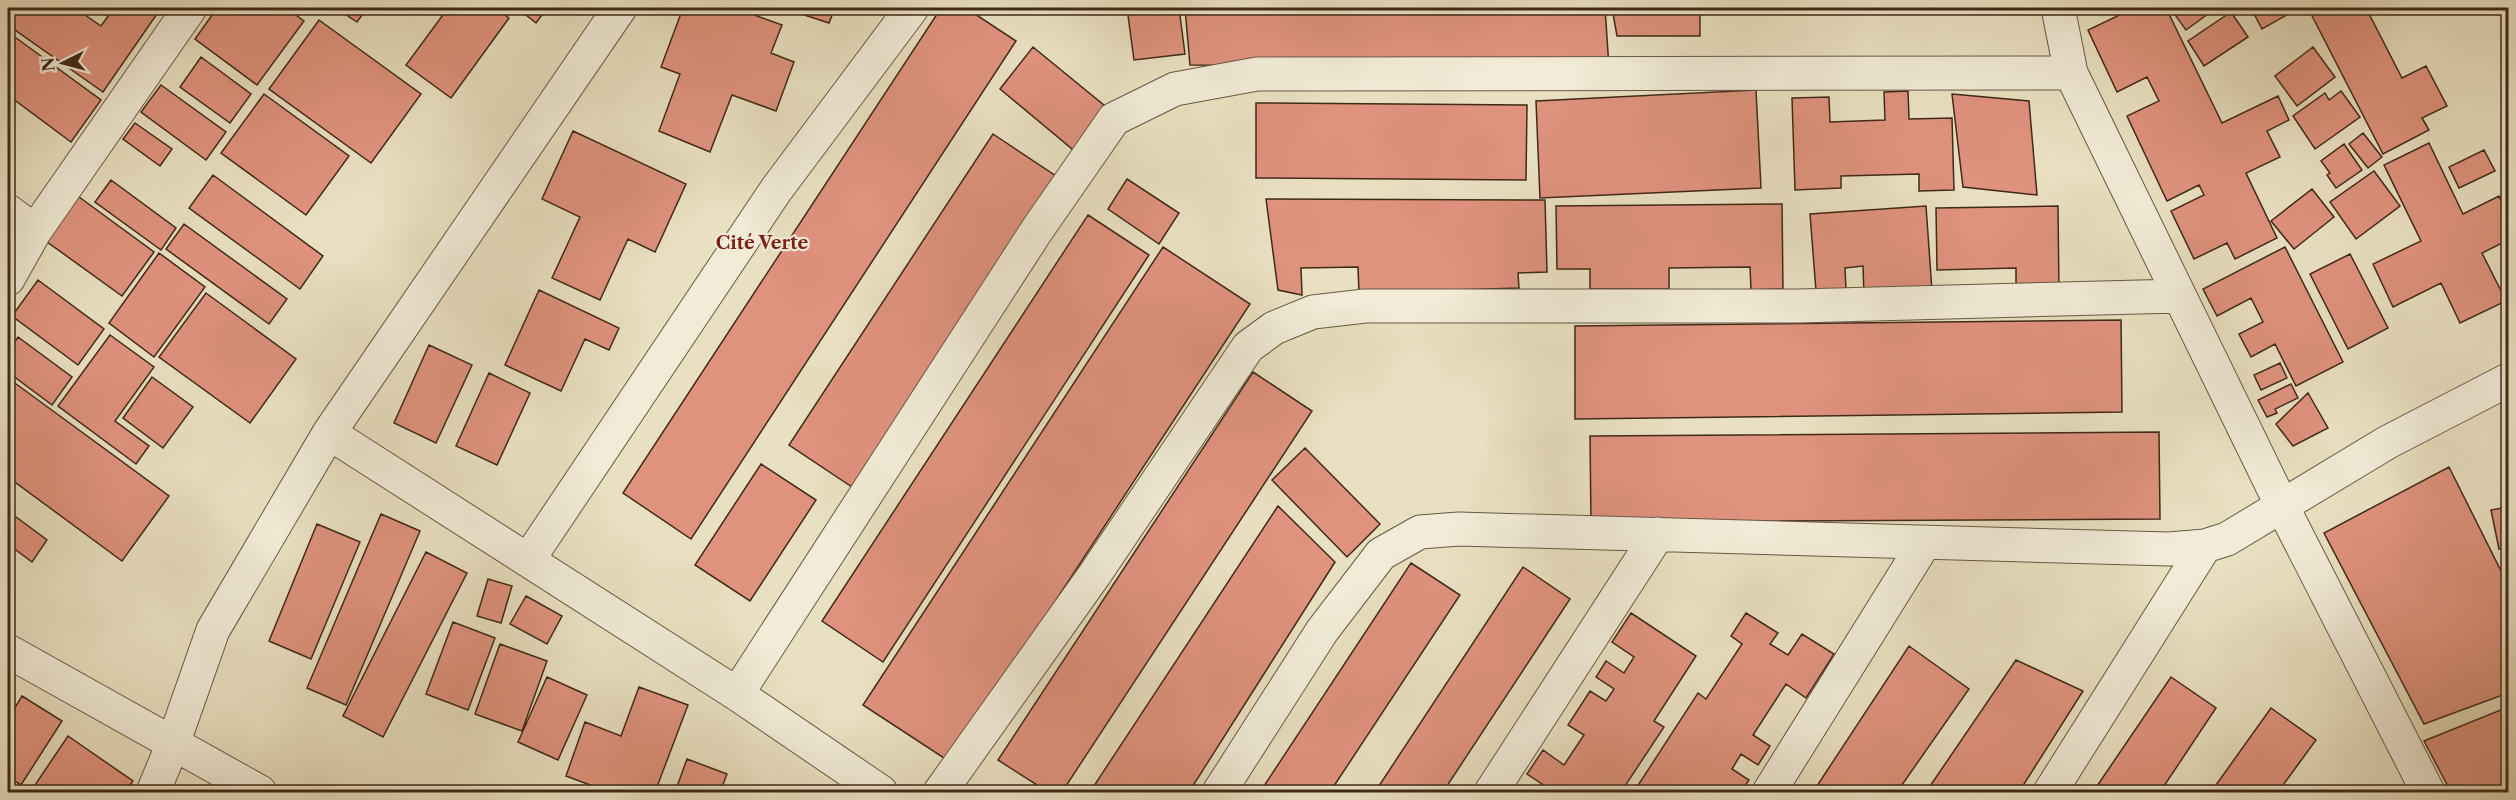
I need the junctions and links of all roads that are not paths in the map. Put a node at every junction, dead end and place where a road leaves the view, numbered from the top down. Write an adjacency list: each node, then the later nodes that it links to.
1 (190, 8): 7 (street)
2 (620, 8): 11 (street)
3 (912, 8): 16 (street)
4 (2058, 8): 5 (street)
5 (2071, 74): 9 (street); 18 (street)
6 (8, 211): 7 (street)
7 (35, 231): 8 (street)
8 (8, 279)
9 (2179, 296): 12 (street); 23 (street)
10 (2508, 380): 12 (street)
11 (329, 433): 16 (street); 19 (street)
12 (2283, 508): 15 (street); 28 (street)
13 (1658, 534): 14 (street); 24 (street); 25 (street)
14 (1924, 542): 15 (street); 26 (street)
15 (2205, 546): 27 (street)
16 (528, 560): 18 (street)
17 (8, 651): 19 (street)
18 (738, 694): 22 (street)
19 (173, 744): 20 (street); 21 (street)
20 (153, 792)
21 (260, 792)
22 (881, 792)
23 (940, 792)
24 (1219, 792)
25 (1491, 792)
26 (1768, 792)
27 (2050, 792)
28 (2428, 792)

